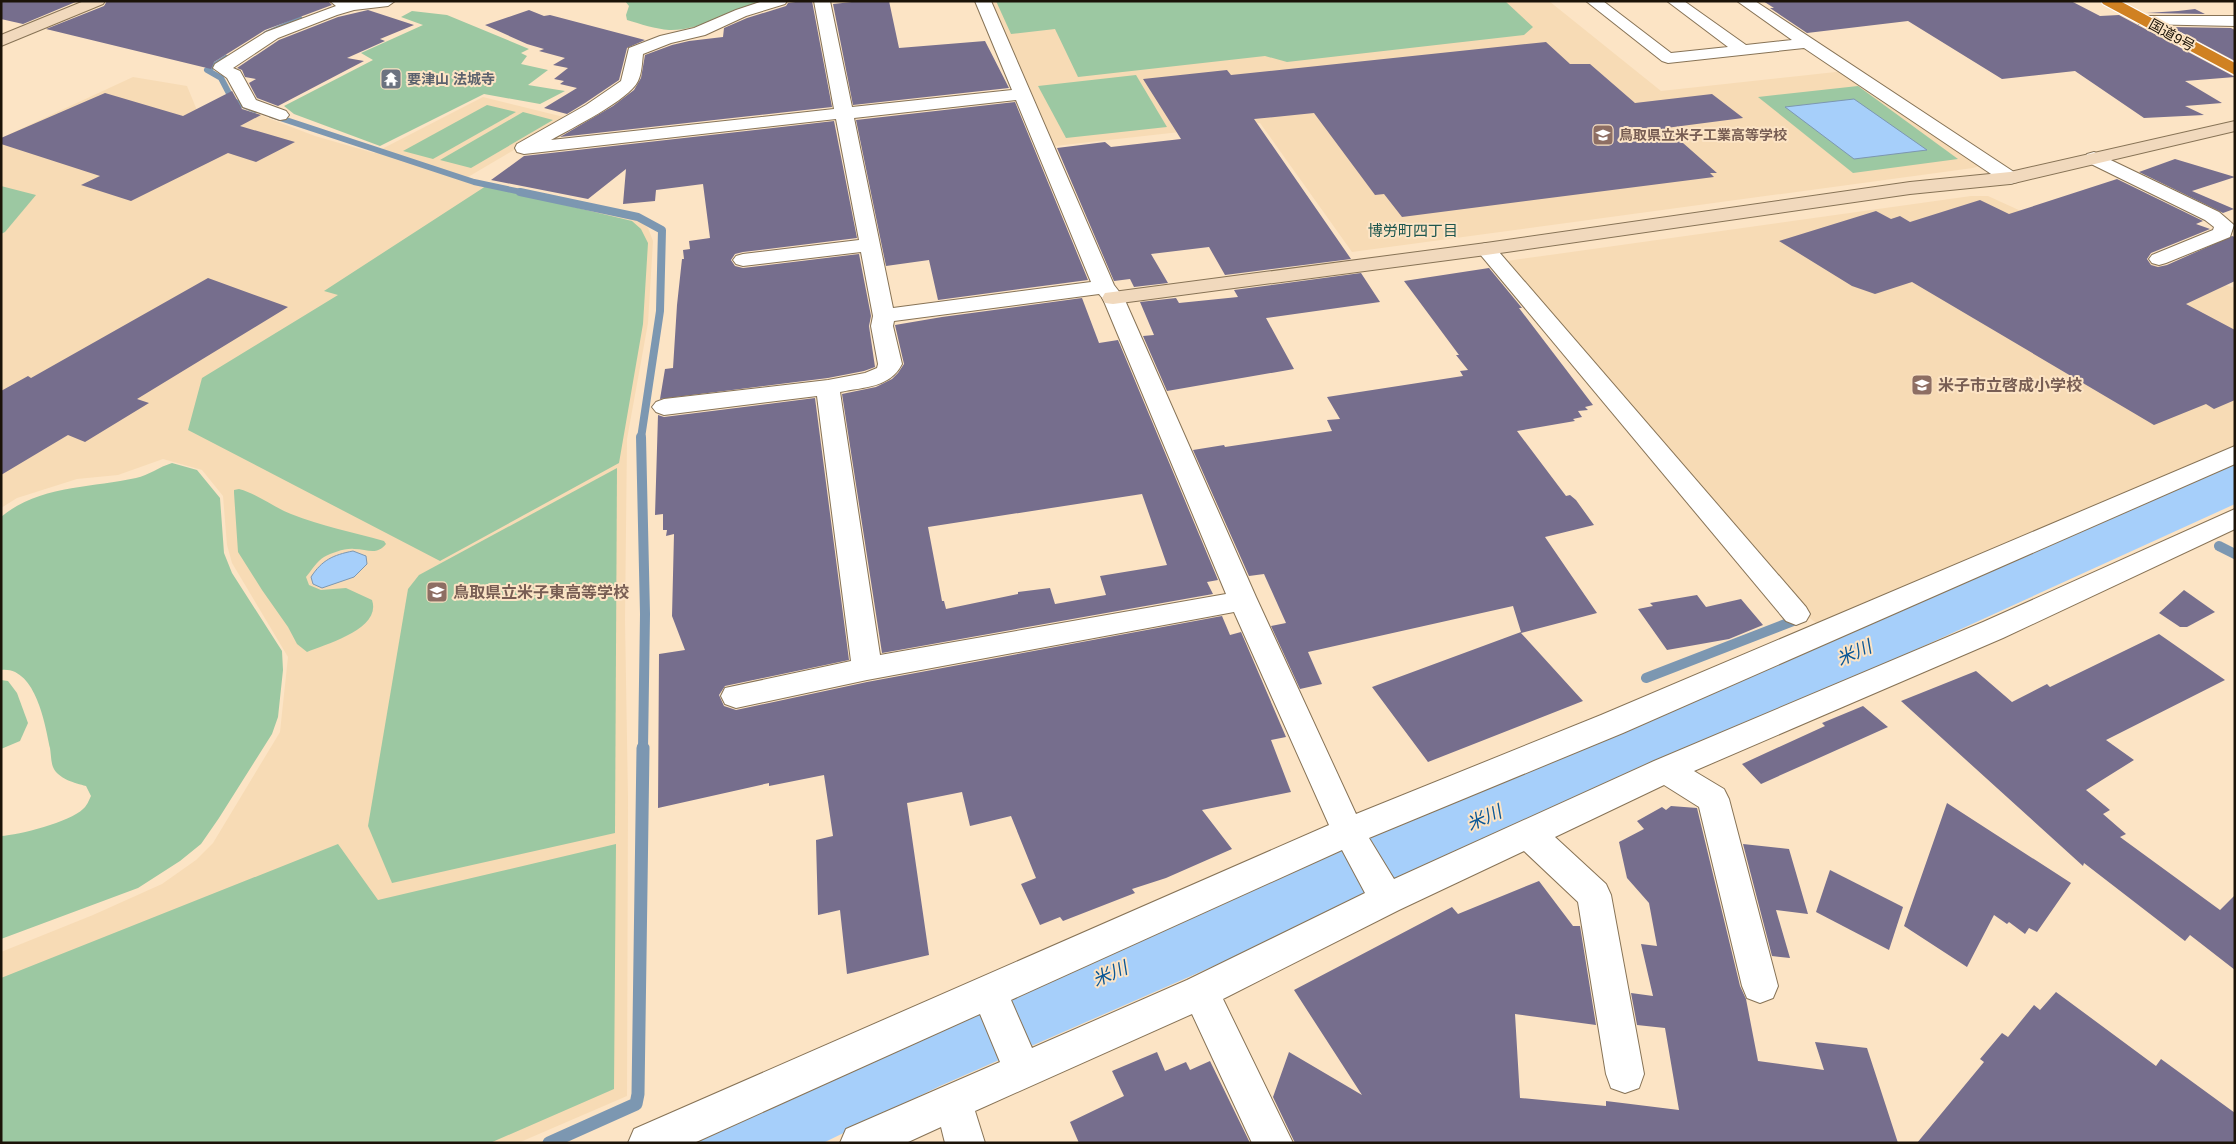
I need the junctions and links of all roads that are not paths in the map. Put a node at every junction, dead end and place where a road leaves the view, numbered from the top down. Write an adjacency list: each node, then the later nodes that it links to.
1 (98, 1): 13 (street)
2 (388, 1): 10 (street)
3 (780, 1): 18 (street)
4 (822, 1): 18 (street)
5 (983, 1): 17 (street)
6 (1592, 1): 15 (street)
7 (1674, 1): 15 (street)
8 (1744, 1): 14 (street)
9 (2108, 1): 11 (highway, 国道9号)
10 (345, 4): 19 (street)
11 (2145, 21): 12 (street); 16 (highway, 国道9号)
12 (2235, 21)
13 (1, 41)
14 (1807, 42): 15 (street); 22 (street)
15 (1742, 49)
16 (2235, 70)
17 (1023, 94): 18 (street); 27 (street)
18 (844, 114): 23 (street)
19 (280, 115)
20 (2235, 126): 21 (street)
21 (2094, 158): 22 (street); 25 (street)
22 (2010, 178): 24 (street)
23 (870, 245): 26 (street); 28 (street)
24 (1486, 249): 27 (street); 34 (street)
25 (2159, 259)
26 (744, 260)
27 (1109, 292): 28 (street); 33 (street)
28 (884, 316): 29 (street)
29 (828, 386): 30 (street); 35 (street)
30 (664, 407)
31 (2235, 454): 39 (street)
32 (2235, 518): 37 (street)
33 (1242, 599): 35 (street); 39 (street)
34 (1796, 614)
35 (866, 669): 36 (street)
36 (736, 696)
37 (1665, 770): 38 (street); 41 (street)
38 (1529, 834): 40 (street); 45 (street)
39 (1352, 837): 40 (street); 43 (street)
40 (1383, 892): 42 (street)
41 (1760, 986)
42 (1200, 992): 44 (street); 50 (street)
43 (992, 998): 44 (street); 47 (street)
44 (1017, 1057): 46 (street)
45 (1625, 1074)
46 (953, 1101): 48 (street); 49 (street)
47 (648, 1143)
48 (860, 1143)
49 (965, 1143)
50 (1273, 1143)

